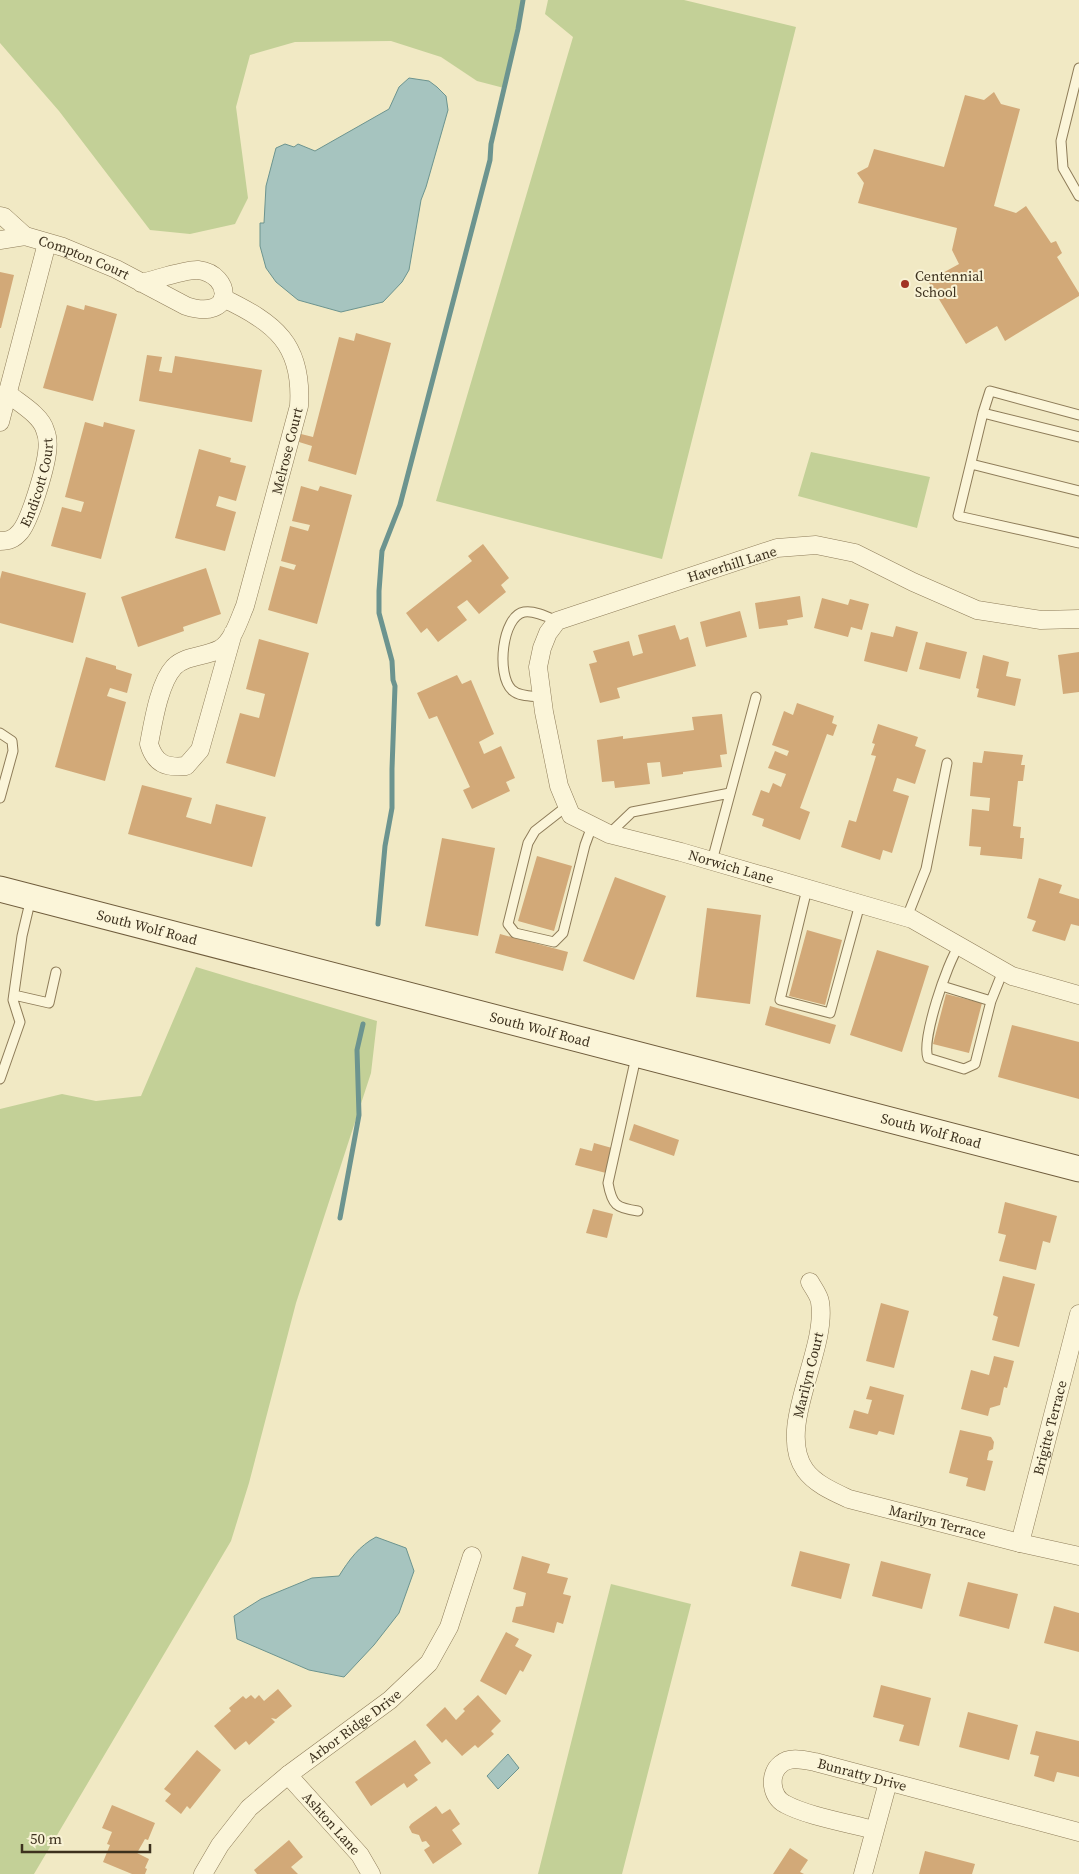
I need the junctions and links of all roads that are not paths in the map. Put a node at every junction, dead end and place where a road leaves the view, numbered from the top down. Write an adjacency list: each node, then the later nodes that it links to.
1 (1079, 68): 2 (lane)
2 (1079, 196)
3 (0, 216): 4 (street, Compton Court)
4 (25, 236): 5 (street, Compton Court); 6 (street, Compton Court)
5 (0, 240)
6 (48, 243): 7 (street, Compton Court); 9 (street)
7 (142, 283): 8 (street, Compton Court); 8 (street, Compton Court)
8 (223, 298): 20 (street, Melrose Court)
9 (8, 393): 12 (street); 16 (street, Endicott Court)
10 (984, 413): 11 (lane); 13 (lane); 14 (lane)
11 (1079, 415)
12 (0, 422)
13 (1079, 437)
14 (971, 464): 15 (lane); 17 (lane)
15 (1079, 491)
16 (0, 541)
17 (1079, 543)
18 (1079, 619): 19 (street, Haverhill Lane)
19 (557, 621): 21 (street, Norwich Lane); 21 (lane)
20 (233, 633): 20 (street, Melrose Court)
21 (541, 697): 27 (street, Norwich Lane)
22 (756, 697): 25 (lane)
23 (0, 733): 26 (lane)
24 (947, 763): 35 (lane)
25 (730, 794): 29 (lane); 30 (lane)
26 (0, 798)
27 (567, 806): 28 (street, Norwich Lane); 28 (lane)
28 (592, 826): 29 (street, Norwich Lane)
29 (609, 834): 30 (street, Norwich Lane)
30 (712, 861): 31 (street, Norwich Lane)
31 (807, 888): 34 (street, Norwich Lane); 34 (lane)
32 (0, 889): 33 (main road, South Wolf Road)
33 (31, 897): 40 (lane); 43 (main road, South Wolf Road)
34 (860, 904): 35 (street, Norwich Lane)
35 (908, 917): 36 (street, Norwich Lane)
36 (959, 946): 37 (street, Norwich Lane); 39 (lane)
37 (1003, 971): 41 (street, Norwich Lane); 42 (lane)
38 (56, 972): 40 (lane)
39 (942, 986): 42 (lane); 42 (lane)
40 (14, 995): 44 (lane)
41 (1079, 995)
42 (991, 1000)
43 (637, 1054): 45 (main road, South Wolf Road); 46 (lane)
44 (0, 1079)
45 (1079, 1169)
46 (638, 1211)
47 (810, 1282): 49 (street, Marilyn Court)
48 (1079, 1314): 50 (street, Brigitte Terrace)
49 (805, 1470): 50 (street, Marilyn Terrace)
50 (1020, 1543): 52 (street, Marilyn Terrace)
51 (472, 1556): 53 (street, Arbor Ridge Drive)
52 (1079, 1556)
53 (288, 1775): 57 (street, Arbor Ridge Drive); 58 (street, Ashton Lane)
54 (888, 1782): 55 (street); 55 (street, Bunratty Drive); 56 (street, Bunratty Drive)
55 (874, 1830): 59 (street)
56 (1079, 1832)
57 (203, 1874)
58 (371, 1874)
59 (863, 1874)

